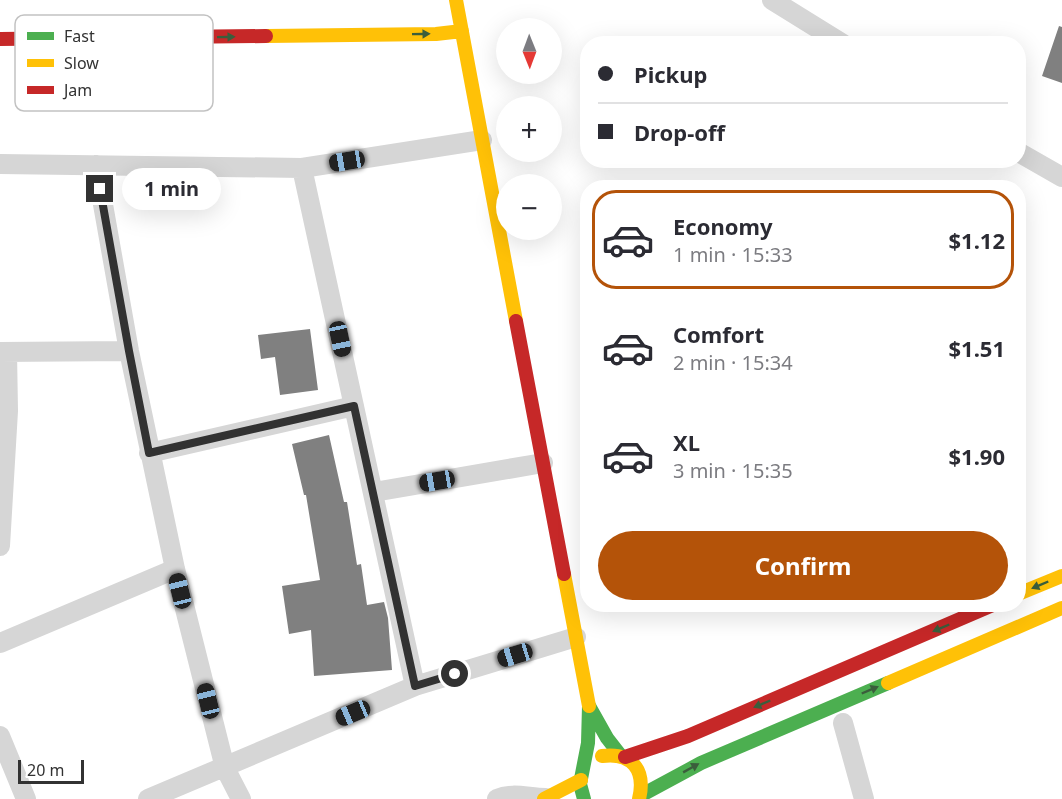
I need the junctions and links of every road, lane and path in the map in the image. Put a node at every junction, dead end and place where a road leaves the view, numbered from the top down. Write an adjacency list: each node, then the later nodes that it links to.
1 (456, 0): 3 (main road)
2 (772, 0): 4 (street)
3 (462, 31): 5 (main road, one-way to 3); 8 (main road)
4 (830, 36)
5 (213, 37)
6 (0, 39): 7 (main road, one-way to 7)
7 (15, 39)
8 (482, 140): 12 (street); 18 (main road)
9 (1026, 157): 13 (street)
10 (0, 164): 11 (street)
11 (96, 165): 12 (street); 14 (street)
12 (302, 168): 16 (street)
13 (1062, 177)
14 (129, 351): 15 (street); 17 (street)
15 (4, 352): 20 (street)
16 (354, 406): 17 (street); 19 (street)
17 (149, 453): 21 (street)
18 (543, 463): 19 (street); 26 (main road)
19 (374, 492): 28 (street)
20 (0, 546)
21 (175, 569): 27 (street); 33 (street)
22 (1062, 576): 23 (main road, one-way to 23)
23 (1026, 591)
24 (1062, 608): 35 (main road, one-way to 24)
25 (976, 612): 32 (main road, one-way to 32)
26 (576, 637): 28 (street); 29 (main road)
27 (0, 642)
28 (415, 686): 33 (street)
29 (589, 706): 32 (main road); 34 (main road)
30 (843, 723): 42 (street)
31 (0, 736): 36 (street)
32 (623, 756): 34 (main road); 35 (main road)
33 (225, 768): 37 (street); 38 (street)
34 (581, 777): 40 (main road); 41 (main road)
35 (639, 798)
36 (26, 799)
37 (148, 799)
38 (241, 799)
39 (497, 799): 40 (street)
40 (545, 799)
41 (584, 799)
42 (864, 799)

